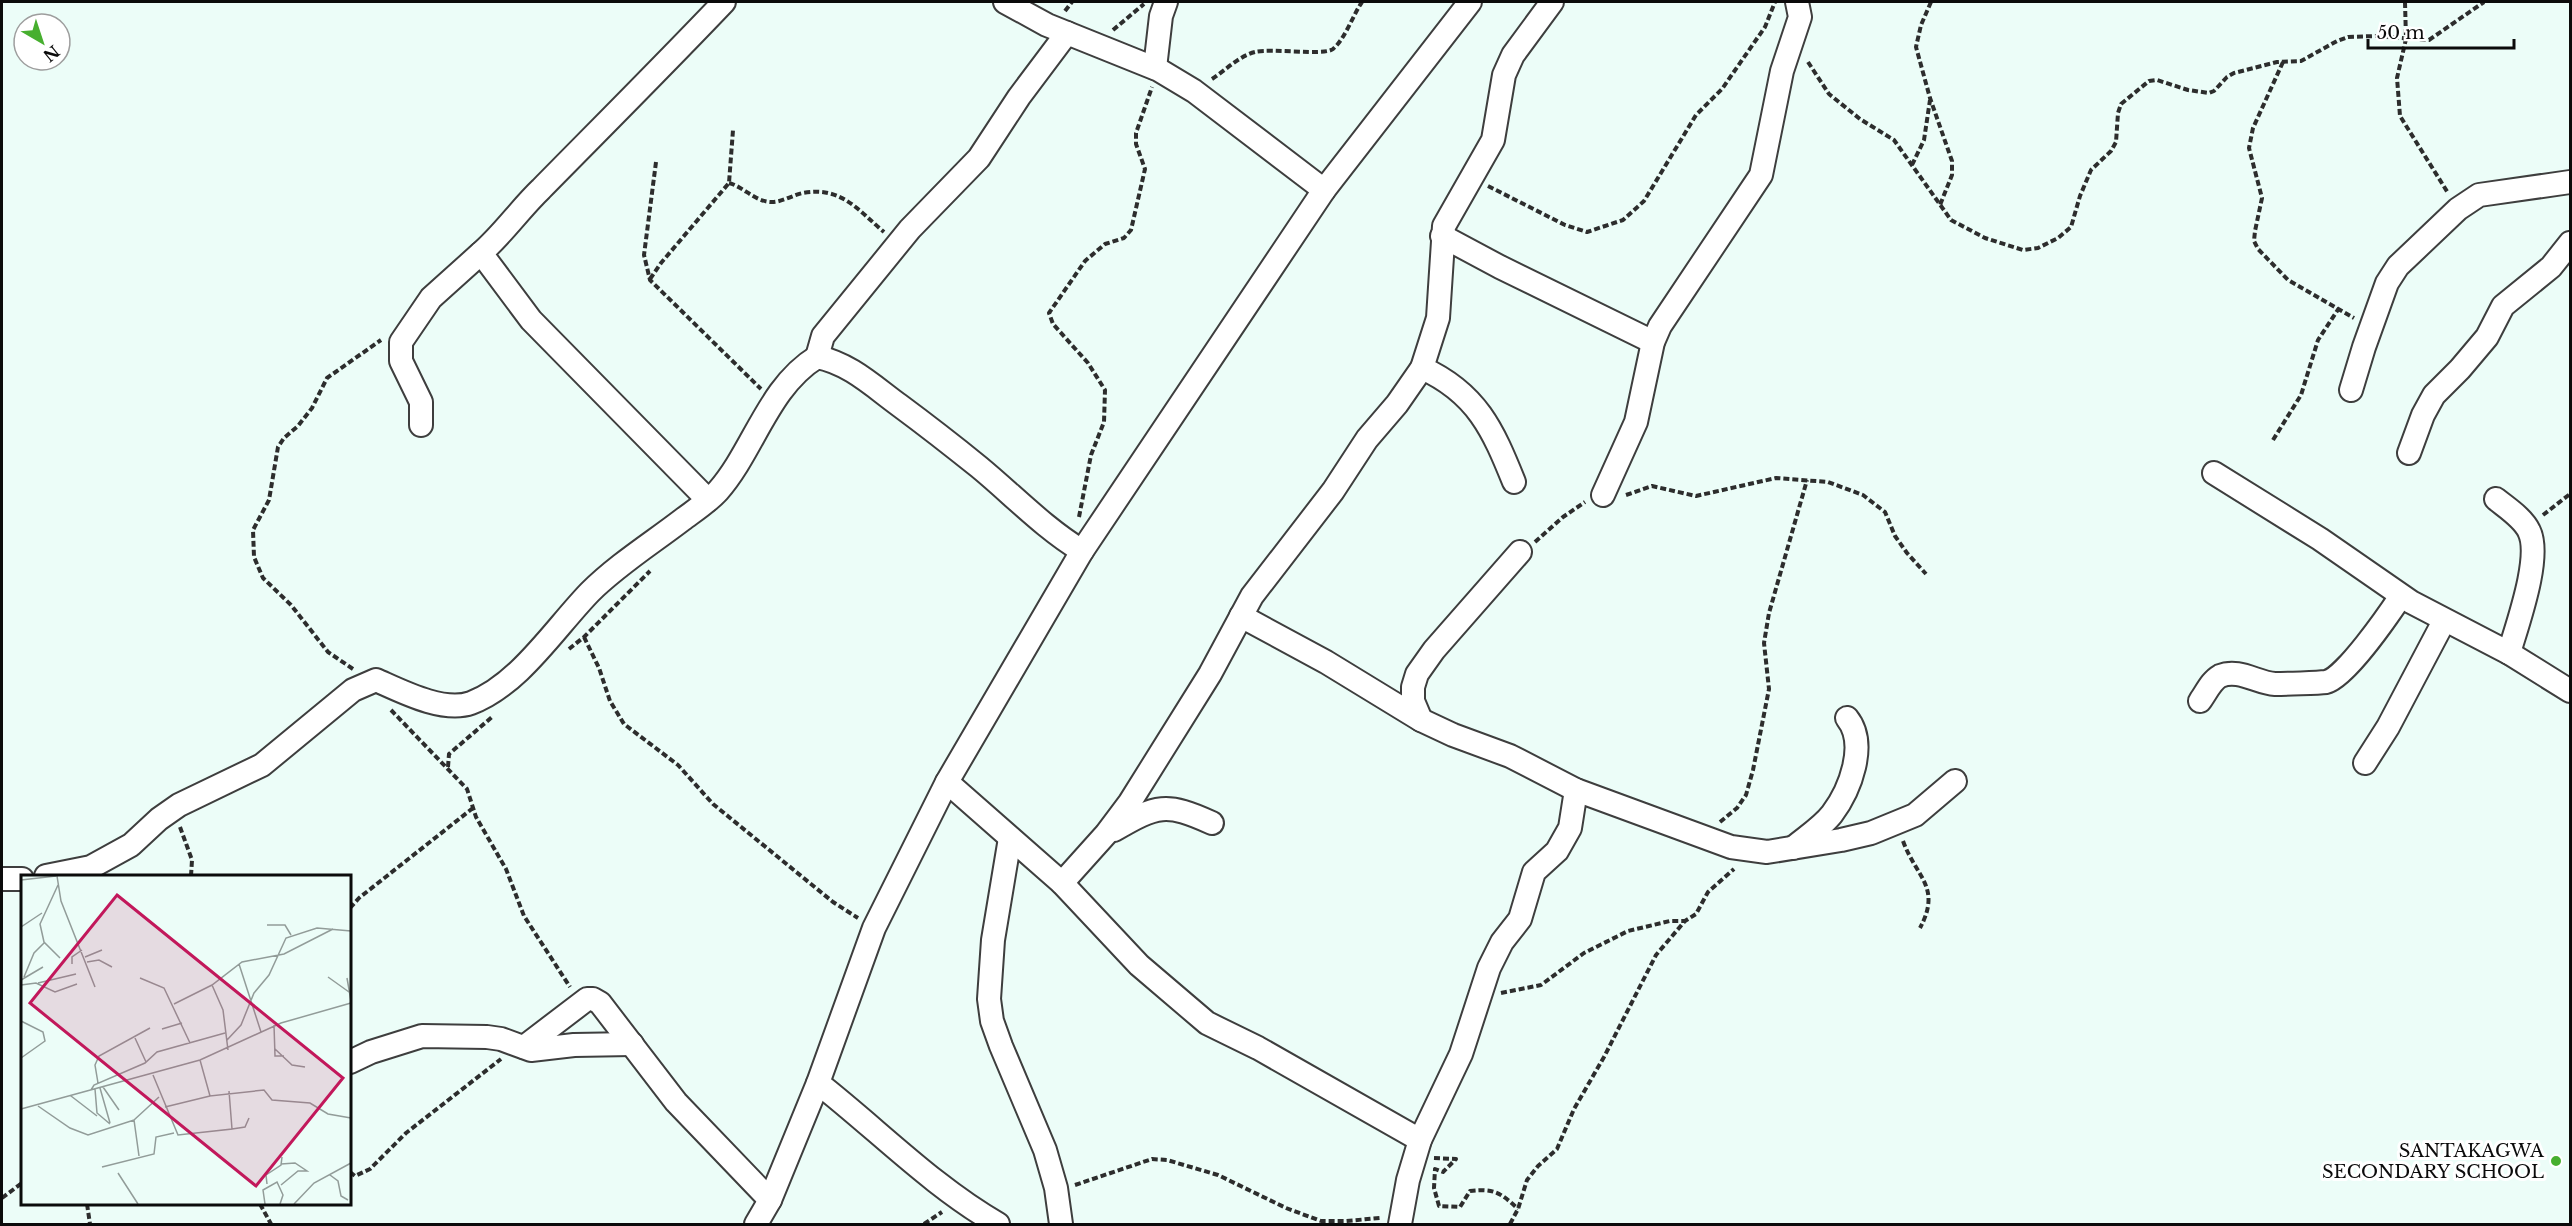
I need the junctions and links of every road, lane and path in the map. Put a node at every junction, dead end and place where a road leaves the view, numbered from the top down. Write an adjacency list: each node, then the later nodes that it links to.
1 (724, 2): 33 (street)
2 (1005, 2): 13 (street)
3 (1147, 2): 16 (path)
4 (1166, 2): 18 (street)
5 (1362, 2): 19 (path)
6 (1470, 2): 27 (street)
7 (1552, 2): 24 (street)
8 (1775, 2): 24 (path)
9 (1797, 2): 14 (street)
10 (1931, 2): 20 (path)
11 (2405, 2): 15 (path)
12 (2484, 2): 15 (path)
13 (1067, 33): 16 (street); 31 (street)
14 (1795, 35): 23 (path); 38 (street)
15 (2406, 39): 17 (path); 29 (path)
16 (1098, 46): 18 (street)
17 (2283, 62): 28 (path); 35 (path)
18 (1157, 69): 19 (street); 54 (path)
19 (1194, 91): 27 (street)
20 (1930, 98): 23 (path); 28 (path)
21 (733, 130): 26 (path)
22 (656, 162): 34 (path)
23 (1912, 165): 28 (path)
24 (1472, 178): 30 (street)
25 (2571, 182): 29 (street)
26 (729, 183): 31 (path); 34 (path)
27 (1324, 190): 54 (street)
28 (1940, 205)
29 (2458, 209): 37 (street)
30 (1442, 236): 38 (street); 40 (street)
31 (899, 243): 39 (street)
32 (2571, 243): 45 (street)
33 (482, 253): 36 (street); 52 (street)
34 (650, 280): 42 (path)
35 (2339, 308): 37 (path); 44 (path)
36 (412, 326): 43 (street); 62 (path)
37 (2370, 333): 41 (street)
38 (1653, 342): 50 (street)
39 (817, 357): 42 (street); 54 (street)
40 (1422, 368): 48 (street); 58 (street)
41 (2351, 390)
42 (774, 402): 52 (street)
43 (421, 425)
44 (2273, 440)
45 (2409, 453)
46 (2214, 473): 57 (street)
47 (1807, 480): 50 (path); 56 (path); 78 (path)
48 (1515, 482)
49 (2571, 494): 53 (path)
50 (1604, 495): 55 (path)
51 (2496, 499): 53 (street)
52 (708, 500): 62 (street)
53 (2521, 520): 61 (street)
54 (1076, 548): 70 (street)
55 (1520, 552): 67 (street)
56 (1926, 574)
57 (2401, 596): 59 (street); 64 (street)
58 (1241, 616): 67 (street); 76 (street)
59 (2444, 621): 61 (street); 68 (street)
60 (584, 637): 88 (path)
61 (2509, 653): 63 (street)
62 (364, 684): 72 (street)
63 (2571, 691)
64 (2200, 701)
65 (390, 709): 73 (path)
66 (1847, 718): 79 (street)
67 (1421, 720): 71 (street)
68 (2365, 763)
69 (1955, 781): 75 (street)
70 (947, 782): 77 (street); 88 (street)
71 (1576, 790): 78 (street); 90 (street)
72 (179, 805): 81 (street); 82 (path)
73 (473, 808): 86 (path); 91 (path)
74 (1212, 823): 76 (street)
75 (1898, 823): 79 (street); 89 (path)
76 (1106, 834): 85 (street)
77 (1010, 838): 85 (street); 99 (street)
78 (1712, 840): 80 (street)
79 (1793, 848): 80 (street)
80 (1752, 852): 87 (path)
81 (51, 875)
82 (191, 875)
83 (2, 879): 84 (street)
84 (21, 879)
85 (1062, 883): 96 (street)
86 (351, 907)
87 (1685, 921): 90 (path); 104 (path)
88 (874, 928): 95 (street)
89 (1920, 928)
90 (1479, 994): 96 (street)
91 (583, 1003): 92 (street); 93 (street)
92 (632, 1044): 93 (street); 101 (street)
93 (521, 1046): 94 (street); 97 (path)
94 (351, 1062)
95 (818, 1083): 101 (street); 109 (street)
96 (1417, 1148): 104 (path); 105 (street)
97 (351, 1173)
98 (21, 1184): 100 (path)
99 (1056, 1188): 105 (path); 110 (street)
100 (2, 1198)
101 (770, 1200): 108 (street)
102 (87, 1205): 106 (path)
103 (261, 1205): 107 (path)
104 (1518, 1209): 111 (path)
105 (1400, 1222)
106 (90, 1224)
107 (271, 1224)
108 (756, 1224)
109 (998, 1224)
110 (1061, 1224)
111 (1510, 1224)

